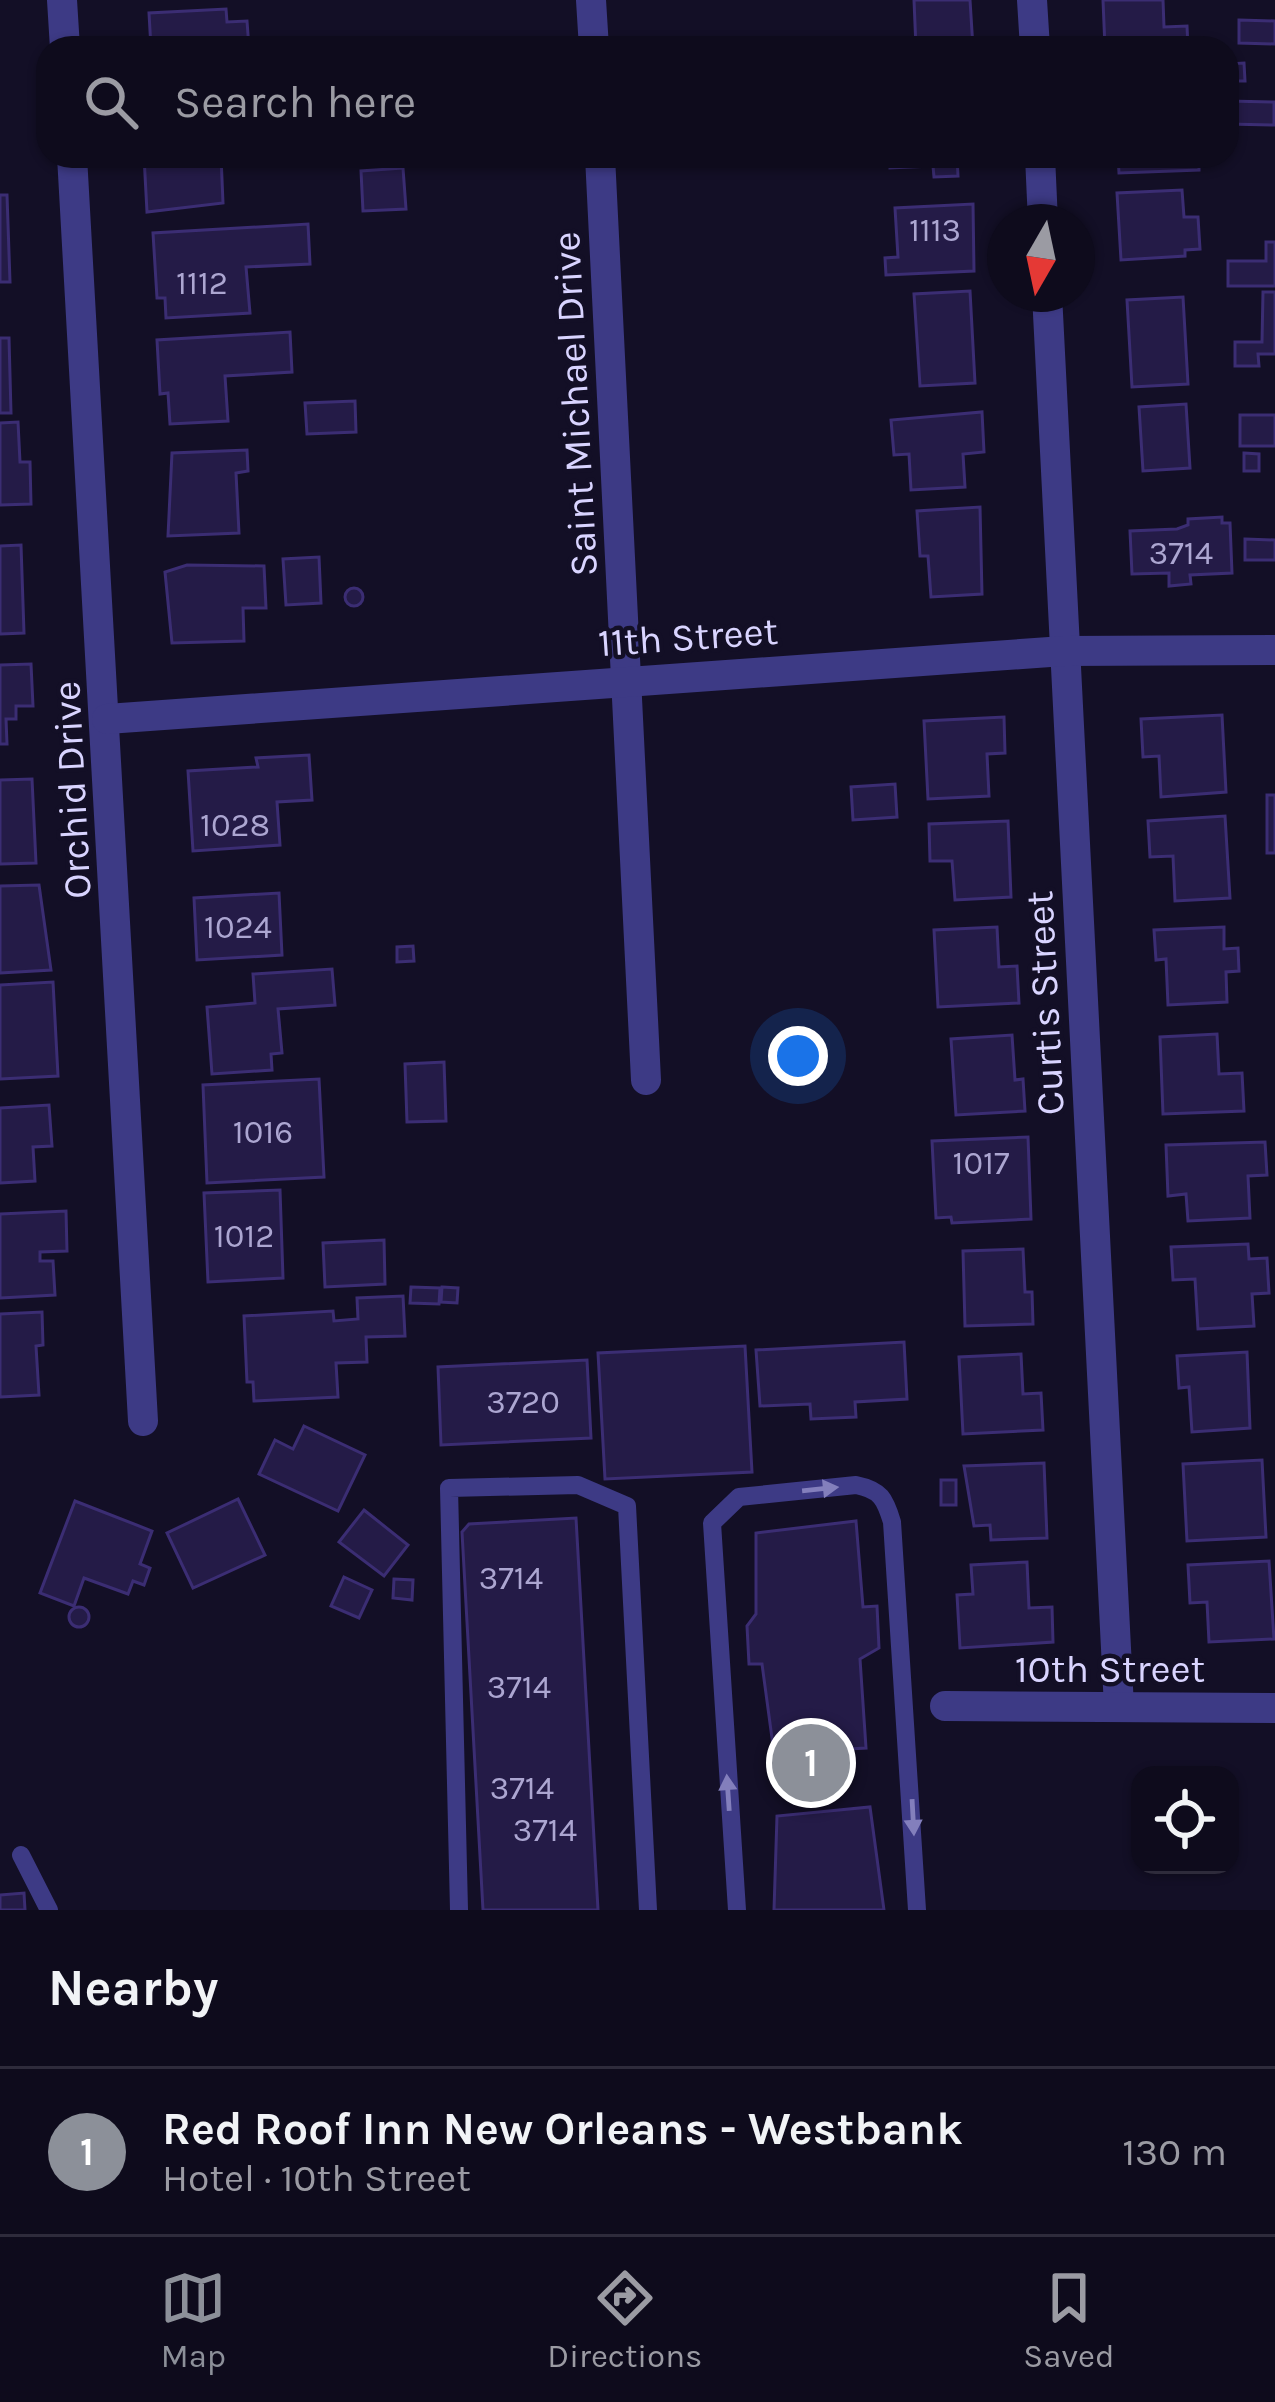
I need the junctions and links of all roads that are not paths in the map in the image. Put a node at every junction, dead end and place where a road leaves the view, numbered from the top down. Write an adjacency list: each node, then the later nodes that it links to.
1 (62, 0): 4 (street)
2 (591, 0): 5 (street)
3 (1032, 0): 6 (street)
4 (64, 36)
5 (593, 36)
6 (1034, 36)
7 (73, 168): 15 (street, Orchid Drive)
8 (601, 168): 14 (street, Saint Michael Drive)
9 (1041, 168): 10 (street)
10 (1042, 204)
11 (1048, 312): 13 (street, Curtis Street)
12 (1275, 650): 13 (street, 11th Street)
13 (1064, 651): 14 (street, 11th Street); 19 (street, Curtis Street)
14 (629, 679): 15 (street, 11th Street); 16 (street, Saint Michael Drive)
15 (107, 719): 17 (street, Orchid Drive)
16 (646, 1080)
17 (142, 1421)
18 (945, 1706): 19 (street, 10th Street)
19 (1119, 1708): 20 (street, 10th Street)
20 (1275, 1708)
21 (21, 1855): 22 (lane)
22 (49, 1910)
23 (459, 1910): 24 (lane)
24 (648, 1910)
25 (736, 1910): 26 (lane, one-way to 26)
26 (917, 1910)

